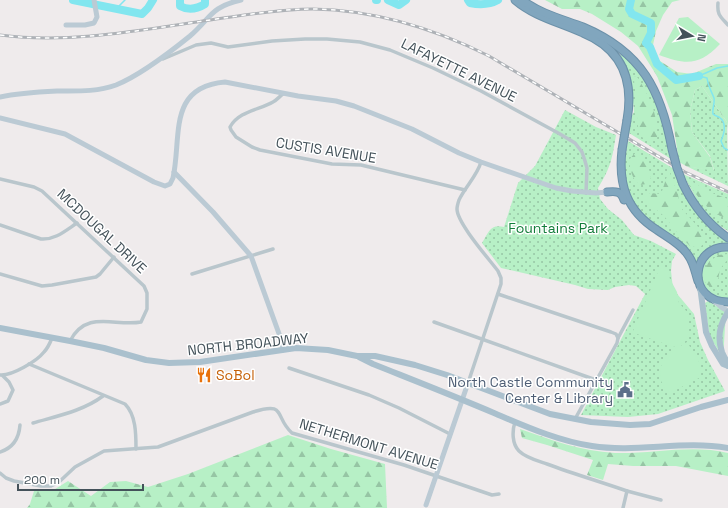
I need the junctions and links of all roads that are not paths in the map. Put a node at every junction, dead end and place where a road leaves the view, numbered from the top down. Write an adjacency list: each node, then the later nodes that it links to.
1 (94, 0): 7 (street)
2 (241, 0): 8 (street)
3 (514, 0): 12 (highway, bridge)
4 (522, 0): 22 (highway, bridge)
5 (718, 3): 6 (street)
6 (728, 24)
7 (66, 25)
8 (158, 61): 10 (street); 18 (street, LAFAYETTE AVENUE)
9 (283, 94): 13 (street); 14 (street); 16 (street, CUSTIS AVENUE)
10 (0, 97)
11 (0, 118): 14 (street)
12 (622, 152): 17 (highway); 20 (highway)
13 (481, 162): 16 (street); 18 (street)
14 (174, 172): 25 (street)
15 (0, 179): 19 (street, MCDOUGAL DRIVE)
16 (465, 190): 30 (street)
17 (607, 192): 18 (street); 20 (highway)
18 (586, 193)
19 (77, 223): 21 (street); 26 (street, MCDOUGAL DRIVE)
20 (648, 224): 29 (highway)
21 (0, 225)
22 (728, 238)
23 (728, 247): 29 (highway)
24 (273, 249): 25 (street)
25 (251, 256): 28 (street); 41 (street)
26 (114, 257): 27 (street); 40 (street, MCDOUGAL DRIVE)
27 (0, 274)
28 (192, 274)
29 (699, 284): 31 (highway); 44 (main road)
30 (498, 294): 38 (street); 39 (street)
31 (711, 299): 32 (highway); 34 (street)
32 (728, 302)
33 (633, 310): 38 (street)
34 (728, 312): 44 (main road)
35 (434, 322): 39 (street)
36 (0, 328): 37 (main road, NORTH BROADWAY)
37 (52, 338): 40 (main road, NORTH BROADWAY); 43 (street)
38 (618, 338): 47 (street)
39 (482, 339): 47 (street); 48 (street)
40 (70, 341): 41 (main road, NORTH BROADWAY)
41 (283, 350): 42 (main road, NORTH BROADWAY)
42 (357, 356): 48 (main road, NORTH BROADWAY); 50 (main road)
43 (29, 364): 46 (street); 49 (street)
44 (728, 366)
45 (290, 368): 57 (street)
46 (1, 375): 52 (street)
47 (596, 380): 53 (street)
48 (468, 383): 50 (street); 53 (main road, NORTH BROADWAY)
49 (103, 396): 55 (street); 59 (street)
50 (462, 400): 54 (main road); 57 (street)
51 (728, 400): 53 (main road, NORTH BROADWAY)
52 (0, 404)
53 (574, 420)
54 (515, 422): 58 (main road); 63 (street)
55 (33, 423)
56 (20, 425): 60 (street)
57 (450, 434): 62 (street)
58 (728, 448)
59 (136, 449): 61 (street, NETHERMONT AVENUE); 62 (street, NETHERMONT AVENUE)
60 (0, 452)
61 (0, 473)
62 (436, 475): 64 (street, NETHERMONT AVENUE); 66 (street)
63 (627, 491): 65 (street); 67 (street)
64 (499, 494)
65 (662, 500)
66 (426, 505)
67 (623, 508)

